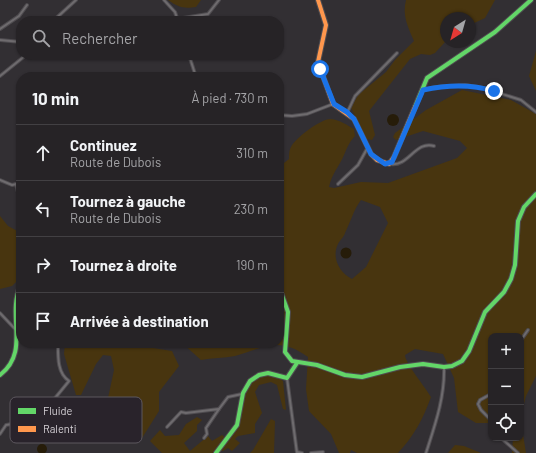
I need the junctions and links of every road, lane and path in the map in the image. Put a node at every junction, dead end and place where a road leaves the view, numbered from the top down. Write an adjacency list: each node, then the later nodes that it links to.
1 (76, 0): 8 (street)
2 (164, 0): 9 (street)
3 (219, 0): 10 (street)
4 (318, 0): 21 (street)
5 (531, 0): 20 (street)
6 (27, 5): 7 (street)
7 (19, 16)
8 (58, 16)
9 (176, 16)
10 (198, 16)
11 (16, 18): 12 (street)
12 (0, 29)
13 (0, 40): 14 (street)
14 (16, 42)
15 (397, 53): 22 (street)
16 (20, 60): 19 (street)
17 (191, 60): 18 (street)
18 (194, 72)
19 (0, 76)
20 (423, 90): 23 (street); 27 (street)
21 (334, 104): 22 (street); 24 (street)
22 (347, 112): 26 (street)
23 (536, 112)
24 (284, 115)
25 (434, 146): 27 (street)
26 (368, 147): 27 (street); 30 (street)
27 (390, 164)
28 (0, 180): 29 (street)
29 (16, 184)
30 (338, 184)
31 (536, 194): 42 (street)
32 (16, 296): 35 (street)
33 (284, 296): 41 (street)
34 (0, 313): 36 (street)
35 (16, 318)
36 (16, 330)
37 (528, 330): 38 (street)
38 (524, 336)
39 (16, 348): 43 (street)
40 (58, 348): 47 (street)
41 (297, 363): 42 (street); 44 (street)
42 (444, 367): 60 (street)
43 (0, 375)
44 (287, 378): 45 (street); 57 (street)
45 (244, 393): 48 (street); 56 (street)
46 (488, 396): 49 (street)
47 (56, 397)
48 (219, 409): 51 (street); 53 (street)
49 (488, 417)
50 (10, 424): 52 (street)
51 (167, 427)
52 (0, 434)
53 (204, 438)
54 (504, 441): 61 (street)
55 (323, 452): 59 (street)
56 (216, 453)
57 (297, 453): 58 (street)
58 (302, 453)
59 (311, 453)
60 (426, 453)
61 (518, 453)

